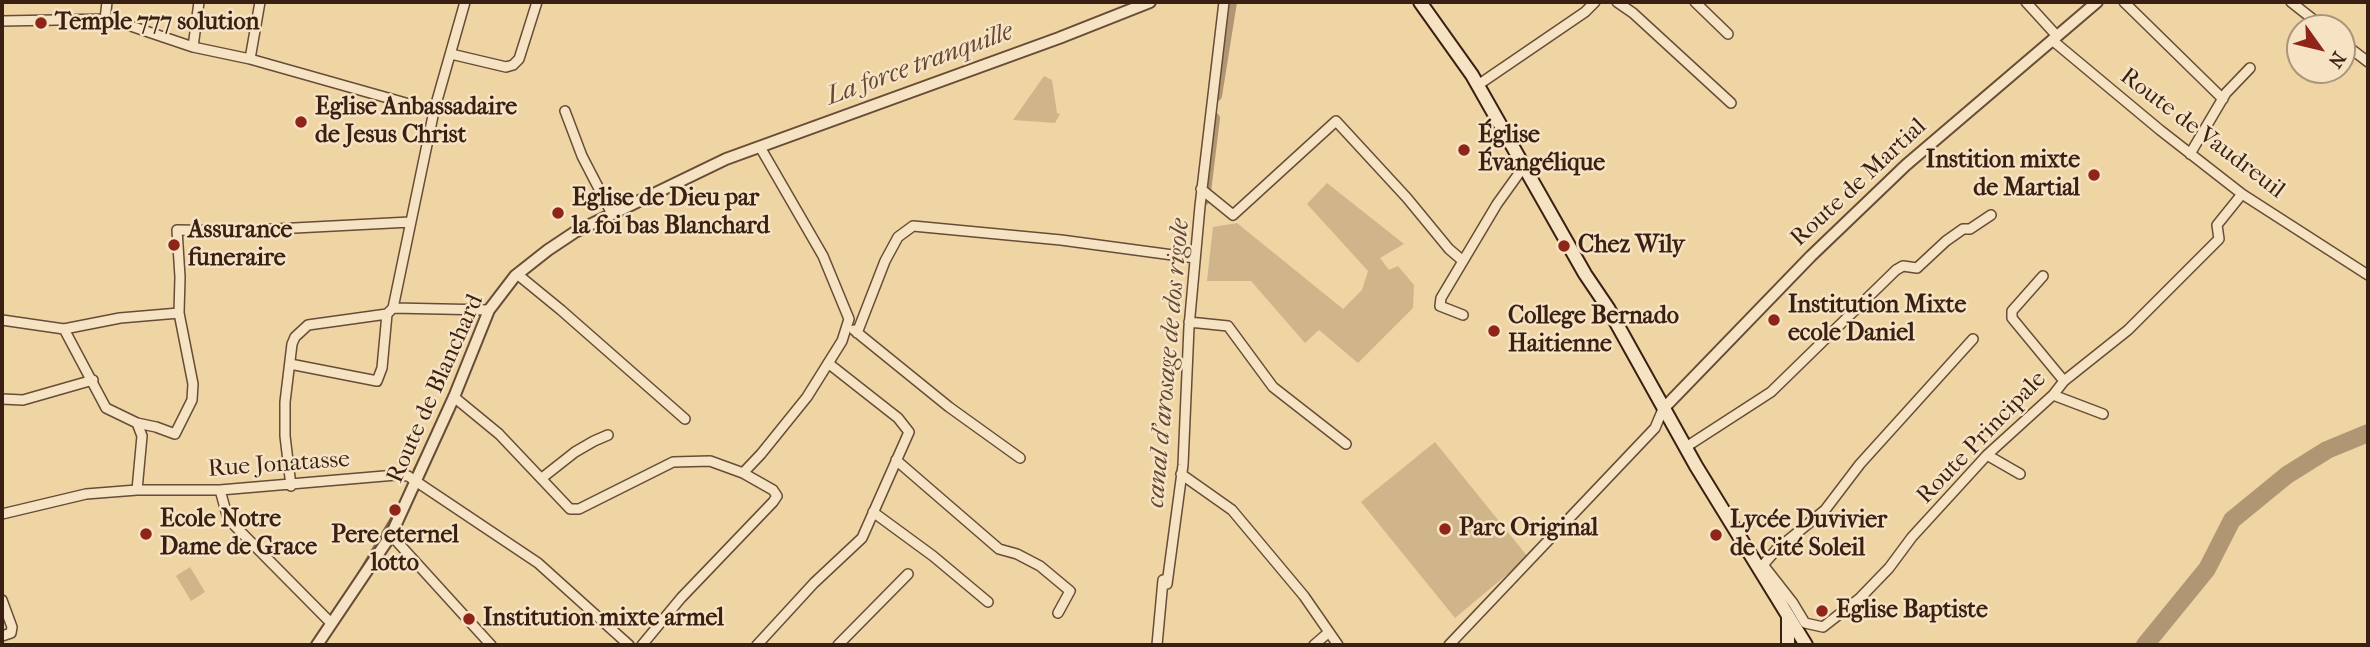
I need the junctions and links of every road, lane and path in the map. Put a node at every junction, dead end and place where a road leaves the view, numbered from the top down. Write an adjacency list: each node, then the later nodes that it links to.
1 (107, 2): 17 (street)
2 (199, 2): 21 (street)
3 (260, 2): 23 (street)
4 (465, 2): 22 (street)
5 (537, 2): 22 (street)
6 (1150, 2): 30 (street, Route de Blanchard)
7 (1224, 2): 33 (street)
8 (1420, 2): 25 (main road)
9 (1595, 2): 25 (street)
10 (1617, 2): 27 (street)
11 (1695, 2): 19 (street)
12 (2026, 2): 20 (street, Route de Vaudreuil)
13 (2097, 2): 20 (street, Route de Martial)
14 (2124, 2): 26 (street)
15 (2291, 2): 16 (street)
16 (2306, 14)
17 (105, 20): 18 (street); 21 (street)
18 (2, 21)
19 (1728, 34)
20 (2054, 38): 31 (street, Route de Vaudreuil); 60 (street, Route de Martial)
21 (193, 47): 23 (street)
22 (451, 54): 28 (street)
23 (250, 59): 28 (street)
24 (2250, 68): 26 (street)
25 (1478, 85): 32 (main road)
26 (2222, 99): 31 (street)
27 (1731, 103)
28 (434, 111): 37 (street)
29 (565, 111): 35 (street)
30 (760, 147): 35 (street, Route de Blanchard); 49 (street)
31 (2190, 154): 34 (street, Route de Vaudreuil)
32 (1525, 164): 39 (street); 60 (main road)
33 (1202, 190): 38 (street); 39 (street)
34 (2242, 194): 41 (street, Route de Vaudreuil); 56 (street, Route Principale)
35 (612, 214): 40 (street, Route de Blanchard)
36 (1991, 215): 66 (street)
37 (410, 222): 44 (street); 45 (street)
38 (1195, 258): 48 (street); 51 (street)
39 (1463, 261): 46 (street)
40 (517, 274): 43 (street, Route de Blanchard); 62 (street)
41 (2368, 275)
42 (2043, 276): 56 (street)
43 (489, 310): 44 (street); 58 (street, Route de Blanchard)
44 (390, 311): 54 (street); 54 (street)
45 (179, 313): 50 (street); 63 (street)
46 (1463, 315)
47 (2, 320): 50 (street)
48 (1189, 322): 65 (street); 71 (street)
49 (848, 325): 51 (street); 53 (street)
50 (64, 329): 55 (street)
51 (857, 333): 68 (street)
52 (1973, 340): 82 (street)
53 (828, 363): 69 (street); 70 (street)
54 (290, 364): 75 (street)
55 (93, 380): 59 (street); 63 (street)
56 (2064, 381): 57 (street, Route Principale)
57 (2053, 395): 61 (street); 67 (street, Route Principale)
58 (454, 397): 73 (street); 74 (street, Route de Blanchard)
59 (2, 399)
60 (1663, 409): 66 (main road); 100 (street)
61 (2102, 414)
62 (685, 419)
63 (136, 423): 76 (street)
64 (608, 435): 73 (street)
65 (1346, 444)
66 (1686, 447): 81 (main road)
67 (1987, 455): 72 (street); 82 (street, Route Principale)
68 (1020, 458)
69 (896, 460): 78 (street); 86 (street)
70 (743, 473): 73 (street); 94 (street)
71 (1181, 474): 89 (street); 97 (street)
72 (2020, 474)
73 (542, 478)
74 (417, 483): 75 (street, Rue Jonatasse); 80 (street, Route de Blanchard); 93 (street, Rue Jonatasse)
75 (291, 486): 77 (street, Rue Jonatasse)
76 (137, 490): 77 (street, Rue Jonatasse); 79 (street, Rue Jonatasse)
77 (220, 491): 88 (street)
78 (873, 512): 85 (street); 95 (street)
79 (2, 514)
80 (391, 535): 88 (street, Route de Blanchard); 92 (street)
81 (1745, 549): 82 (street, Route Principale); 87 (main road)
82 (1763, 565)
83 (908, 574): 96 (street)
84 (2, 600): 90 (street)
85 (988, 602)
86 (1058, 613)
87 (1788, 618): 101 (main road); 102 (main road)
88 (331, 623): 91 (street, Route de Blanchard)
89 (1329, 632): 98 (street); 99 (street)
90 (2, 636)
91 (317, 645)
92 (491, 645)
93 (629, 645)
94 (642, 645)
95 (757, 645)
96 (838, 645)
97 (1157, 645)
98 (1314, 645)
99 (1338, 645)
100 (1449, 645)
101 (1788, 645)
102 (1806, 645)

